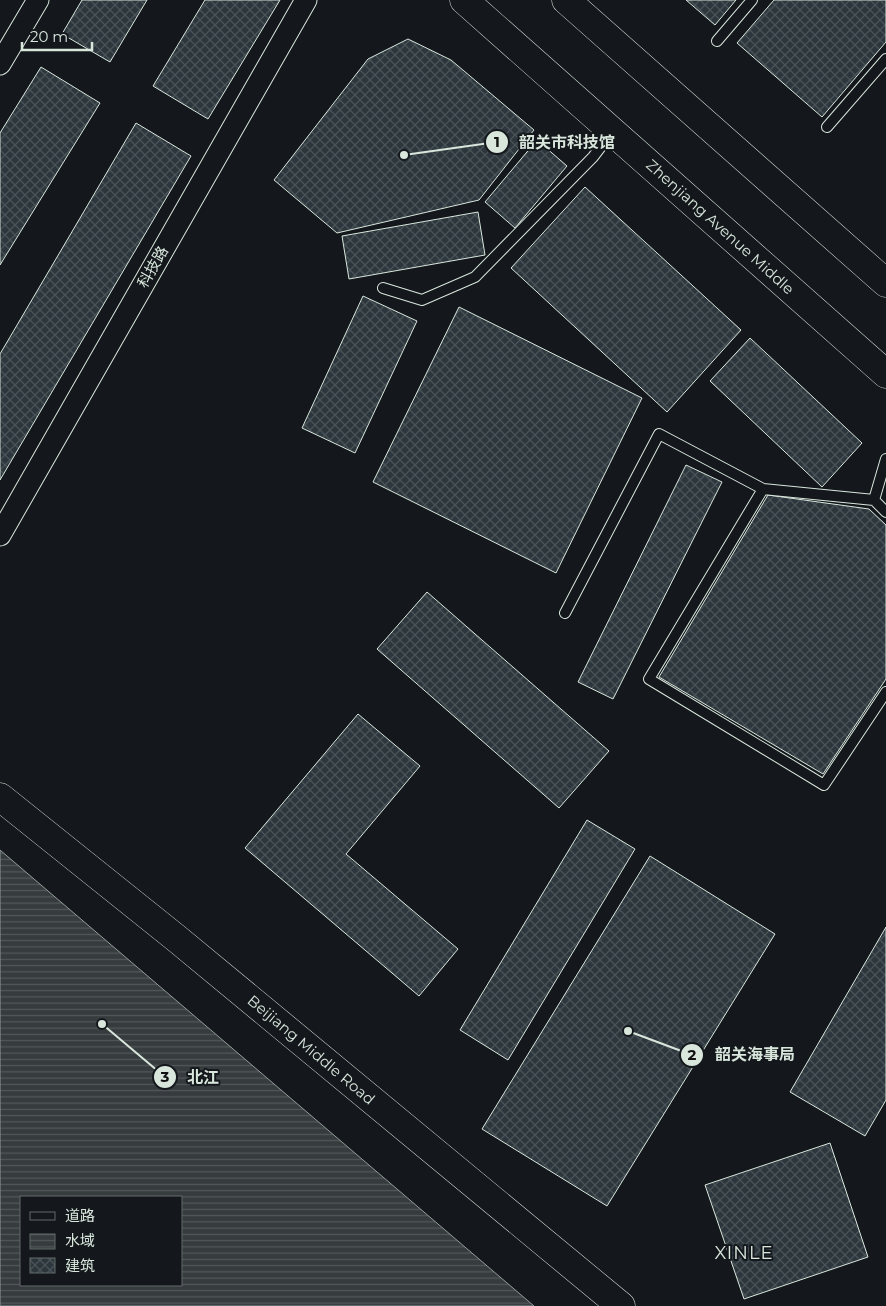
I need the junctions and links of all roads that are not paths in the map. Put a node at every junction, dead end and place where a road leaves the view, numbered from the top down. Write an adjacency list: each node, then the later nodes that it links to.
1 (38, 0): 8 (street)
2 (306, 0): 18 (street, 科技路)
3 (464, 0): 10 (main road, Zhenjiang Avenue Middle)
4 (566, 0): 11 (main road)
5 (752, 0): 6 (lane)
6 (717, 41)
7 (886, 59): 9 (lane)
8 (0, 64)
9 (827, 127)
10 (613, 131): 12 (lane); 13 (main road, Zhenjiang Avenue Middle)
11 (886, 283)
12 (383, 288)
13 (886, 374)
14 (886, 459): 16 (lane)
15 (763, 489): 16 (lane); 19 (lane); 20 (lane)
16 (874, 500): 17 (lane)
17 (886, 512)
18 (0, 535)
19 (565, 613)
20 (886, 692)
21 (0, 796): 22 (main road, Beijiang Middle Road)
22 (621, 1306)

